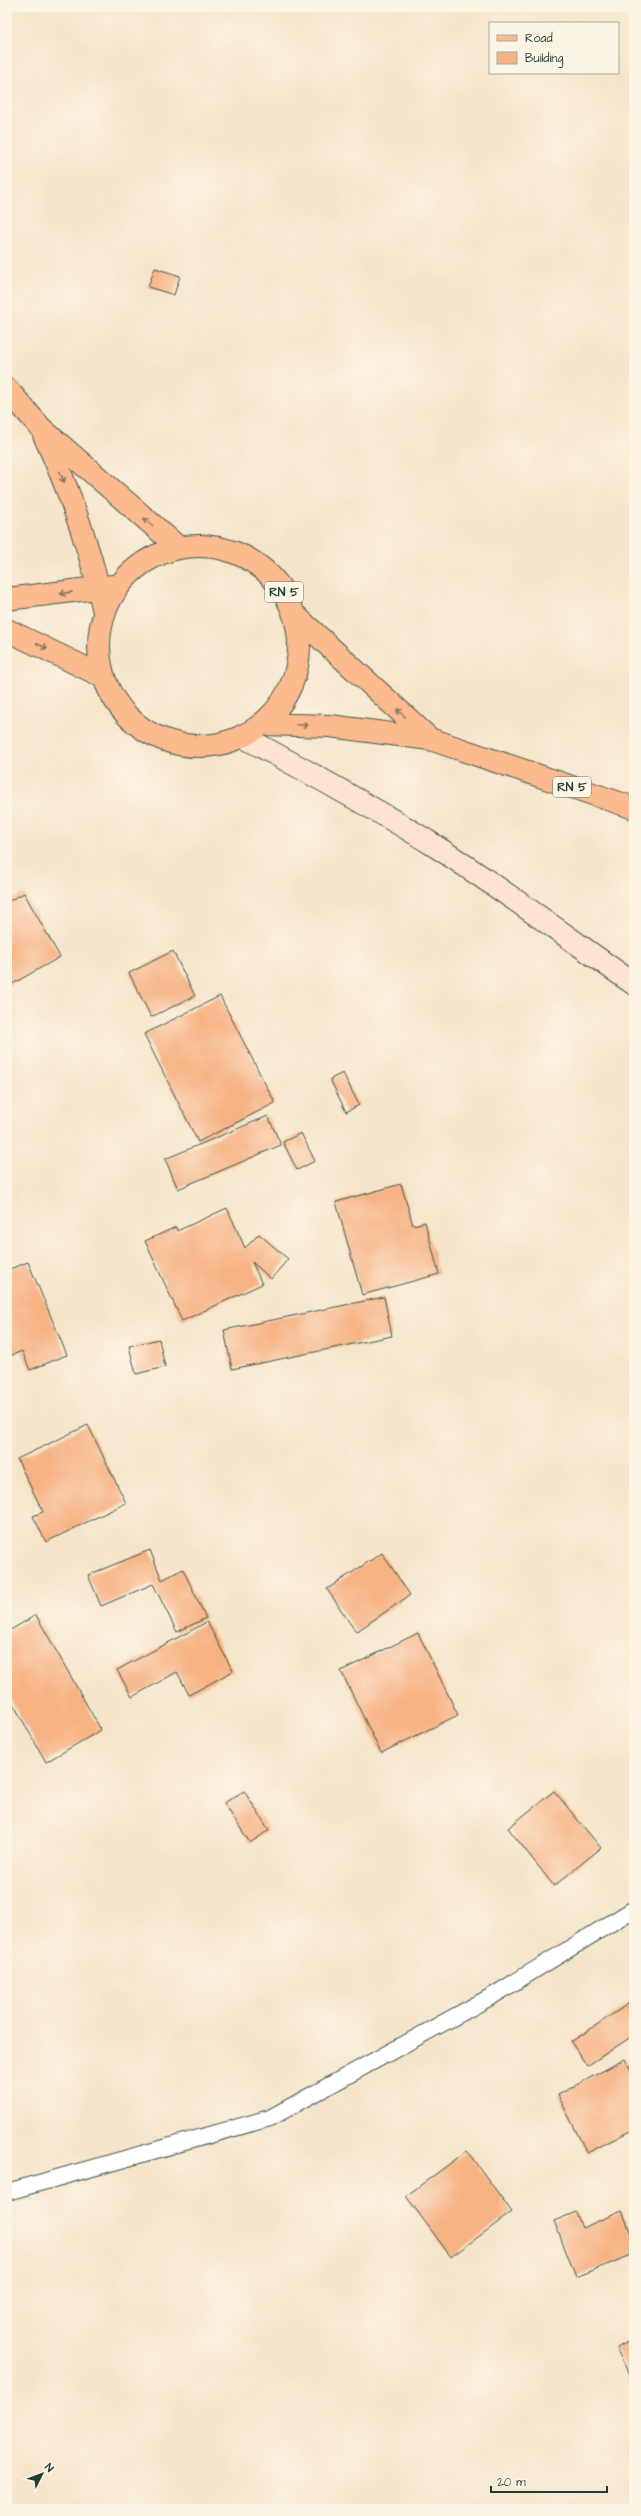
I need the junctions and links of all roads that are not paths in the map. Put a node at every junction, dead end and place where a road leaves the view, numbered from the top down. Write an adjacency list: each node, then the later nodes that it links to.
1 (7, 389): 2 (main road)
2 (41, 428): 3 (main road, one-way to 2); 4 (main road, one-way to 4)
3 (178, 547): 4 (main road, RN 5); 6 (main road, RN 5)
4 (108, 586): 5 (main road, one-way to 5); 8 (main road, RN 5)
5 (7, 599)
6 (294, 614): 9 (main road, RN 5); 11 (main road, RN 5, one-way to 6)
7 (7, 630): 8 (main road, one-way to 8)
8 (104, 677): 10 (main road, RN 5)
9 (263, 724): 10 (main road, RN 5); 11 (main road, RN 5, one-way to 11)
10 (242, 736): 13 (main road)
11 (430, 739): 12 (main road, RN 5)
12 (634, 808)
13 (634, 984)
14 (634, 1909): 15 (lane)
15 (7, 2192)

